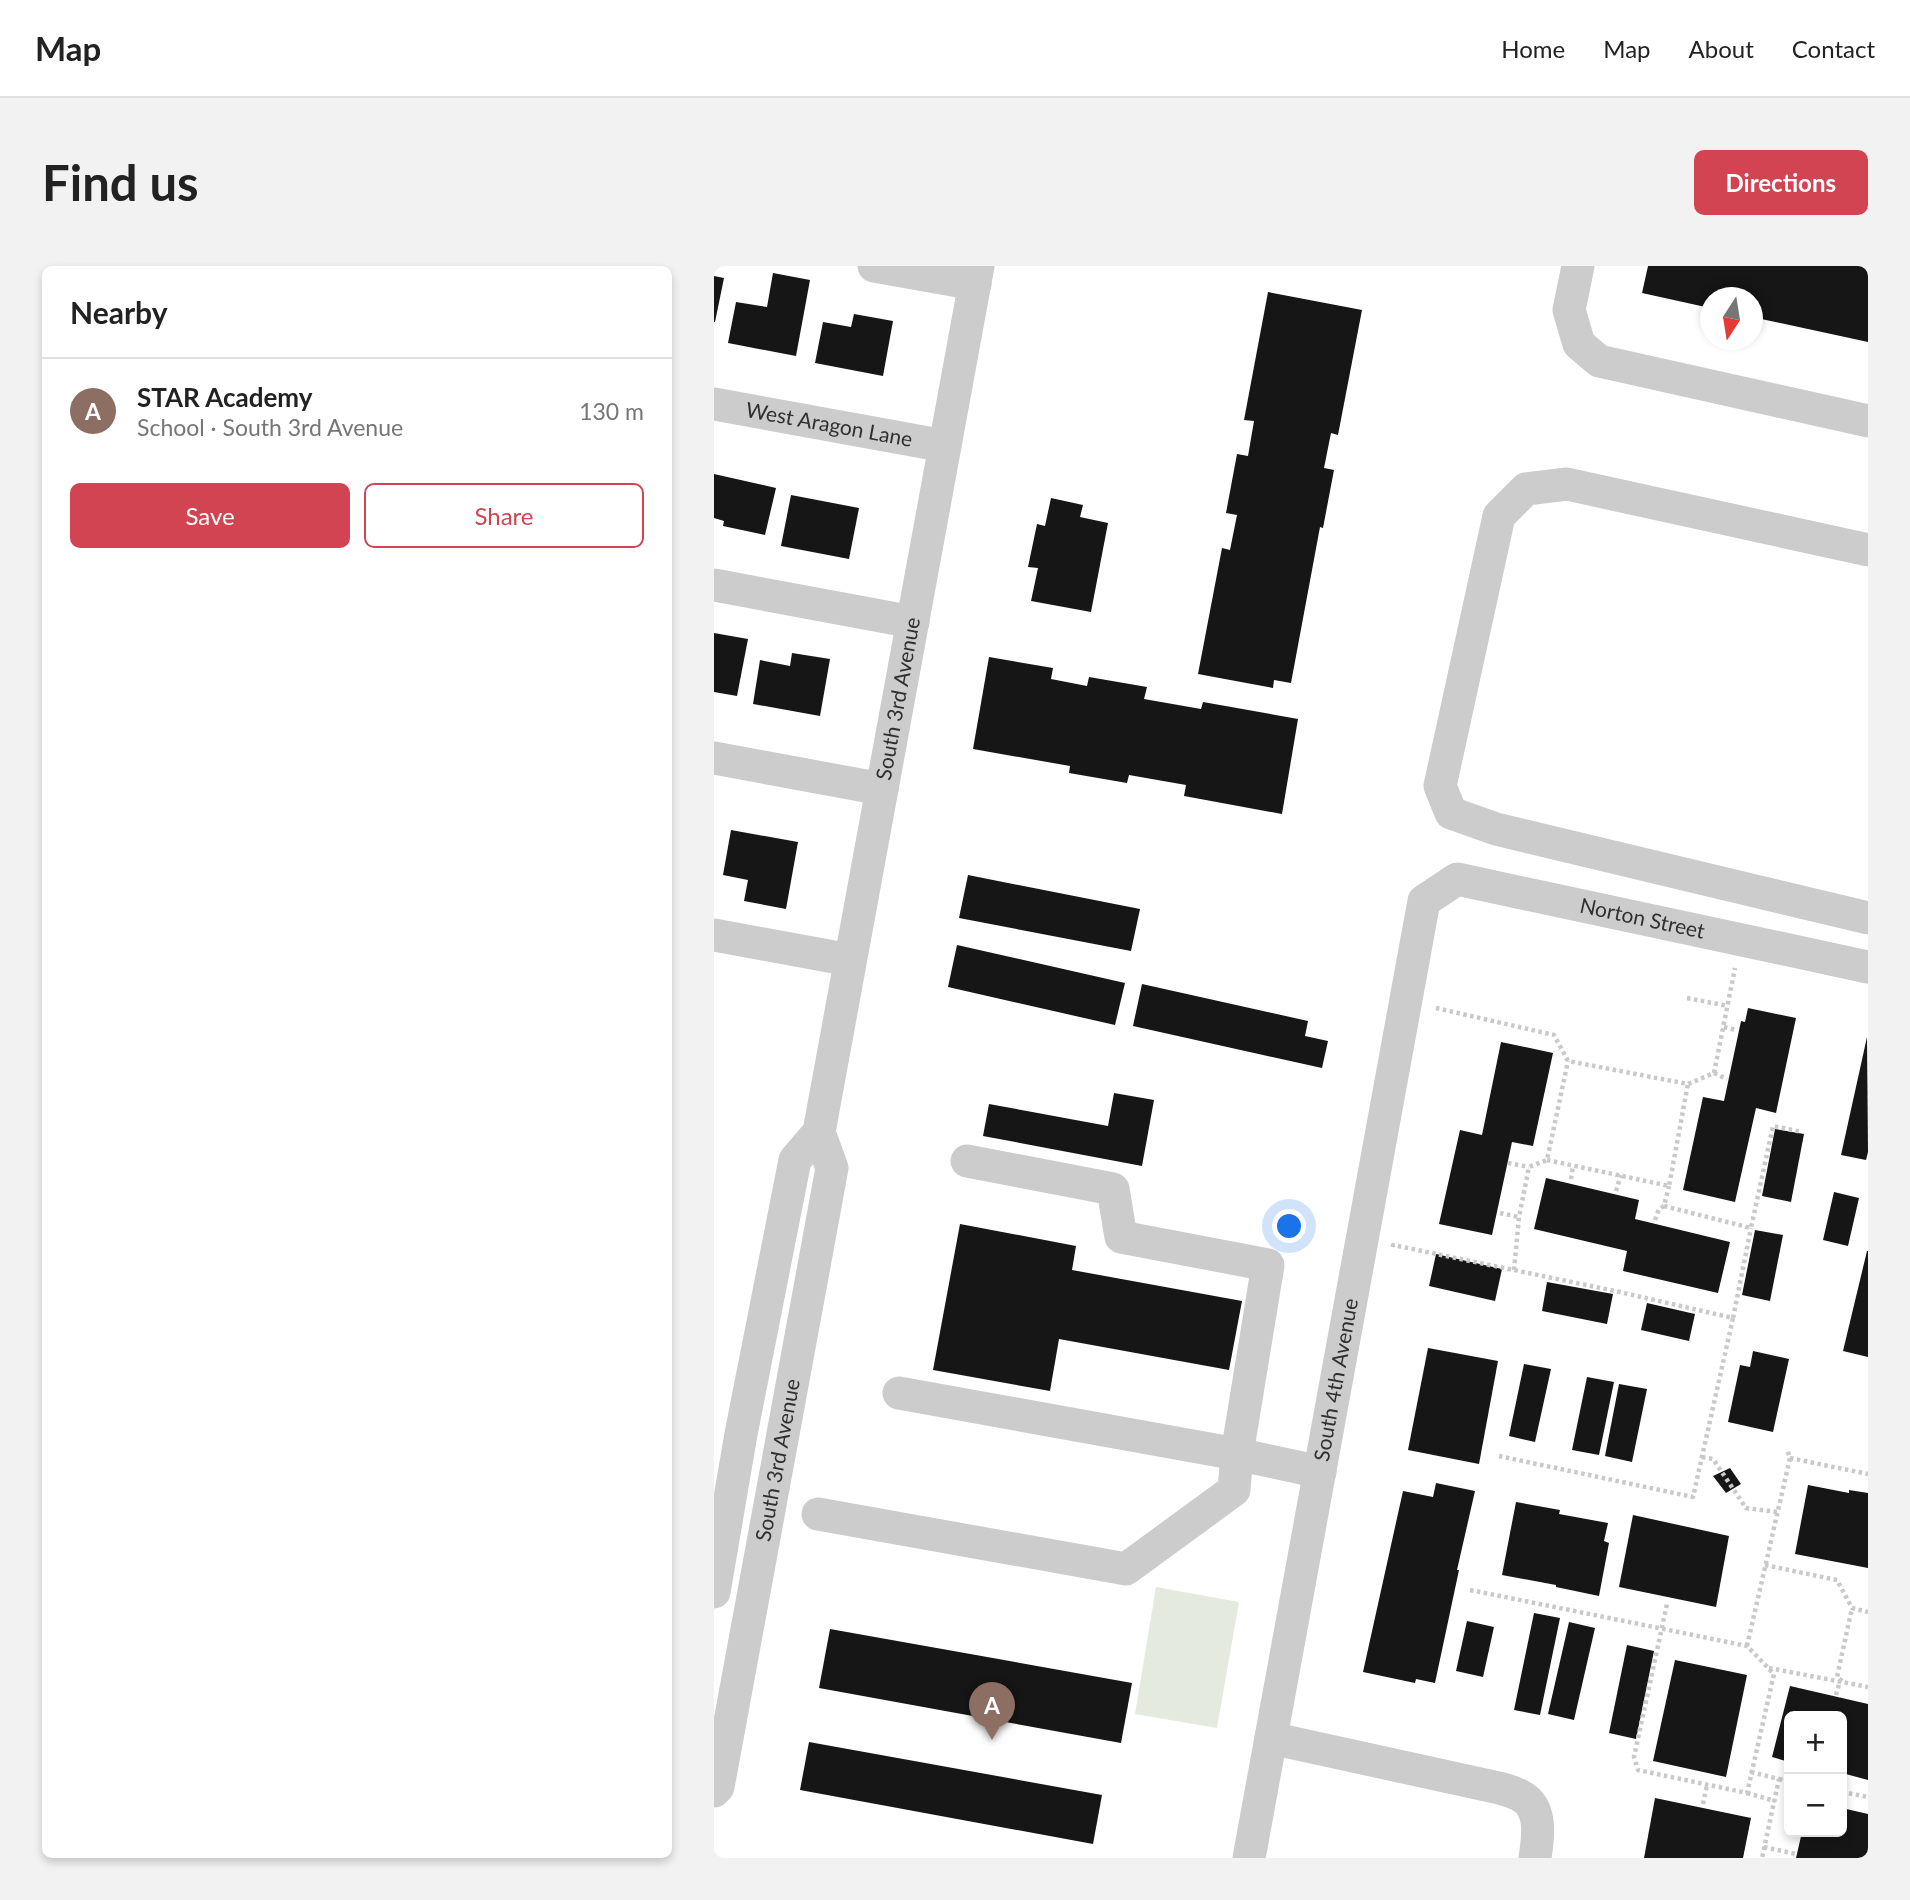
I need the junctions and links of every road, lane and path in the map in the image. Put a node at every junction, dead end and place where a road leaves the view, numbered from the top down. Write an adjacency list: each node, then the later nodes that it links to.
1 (874, 266): 3 (street)
2 (1578, 266): 5 (street)
3 (976, 275): 6 (street, South 3rd Avenue)
4 (714, 404): 6 (street, West Aragon Lane)
5 (1868, 421)
6 (945, 446): 9 (street, South 3rd Avenue)
7 (1868, 550): 12 (street)
8 (714, 585): 9 (street)
9 (913, 622): 11 (street, South 3rd Avenue)
10 (714, 758): 11 (street)
11 (882, 789): 17 (street, South 3rd Avenue)
12 (1591, 852): 14 (street); 15 (street)
13 (1424, 901): 14 (street, Norton Street); 54 (street, South 4th Avenue)
14 (1578, 905): 19 (street, Norton Street)
15 (1868, 918)
16 (714, 935): 17 (street)
17 (850, 960): 29 (street, South 3rd Avenue)
18 (1736, 963): 22 (path)
19 (1868, 967)
20 (1438, 995): 25 (path)
21 (1687, 998): 22 (path)
22 (1728, 1006): 23 (path)
23 (1724, 1027): 24 (path); 26 (path)
24 (1736, 1030)
25 (1568, 1061): 28 (path); 31 (path)
26 (1714, 1073): 27 (path); 28 (path)
27 (1727, 1079)
28 (1688, 1084): 38 (path)
29 (819, 1132): 60 (street, South 3rd Avenue); 75 (street, South 3rd Avenue)
30 (1802, 1132): 44 (path)
31 (1547, 1160): 34 (path); 35 (path)
32 (967, 1161): 50 (street)
33 (1508, 1163): 35 (path)
34 (1573, 1166): 36 (path); 37 (path)
35 (1529, 1167): 42 (path)
36 (1622, 1175): 38 (path); 39 (path)
37 (1571, 1180)
38 (1669, 1186): 40 (path)
39 (1616, 1191)
40 (1664, 1206): 43 (path); 44 (path)
41 (1500, 1213): 42 (path)
42 (1520, 1217): 46 (path)
43 (1656, 1220)
44 (1751, 1228): 47 (path)
45 (1390, 1258): 46 (path)
46 (1514, 1270): 47 (path)
47 (1733, 1318): 52 (path)
48 (899, 1393): 50 (street)
49 (1787, 1449): 53 (path)
50 (1237, 1454): 54 (street); 57 (street)
51 (1499, 1456): 52 (path)
52 (1702, 1457): 56 (path)
53 (1790, 1458): 55 (path); 56 (path)
54 (1320, 1472): 70 (street, South 4th Avenue)
55 (1868, 1474)
56 (1777, 1512): 58 (path)
57 (818, 1514)
58 (1765, 1565): 62 (path); 65 (path)
59 (1470, 1590): 64 (path)
60 (714, 1592)
61 (1667, 1604): 64 (path)
62 (1852, 1608): 63 (path); 67 (path)
63 (1868, 1612)
64 (1662, 1628): 65 (path); 74 (path)
65 (1747, 1646): 66 (path)
66 (1767, 1667): 67 (path); 71 (path)
67 (1842, 1682): 68 (path); 69 (path)
68 (1868, 1687)
69 (1836, 1695)
70 (1271, 1738): 83 (street, South 4th Avenue); 84 (street)
71 (1751, 1772): 72 (path); 76 (path)
72 (1779, 1779): 73 (path); 79 (path)
73 (1784, 1780)
74 (1707, 1785): 76 (path); 80 (path)
75 (714, 1791)
76 (1746, 1793): 79 (path)
77 (1847, 1793): 78 (path)
78 (1868, 1797)
79 (1775, 1801): 81 (path)
80 (1703, 1804)
81 (1765, 1847): 82 (path); 85 (path)
82 (1796, 1854)
83 (1249, 1858)
84 (1535, 1858)
85 (1762, 1858)

